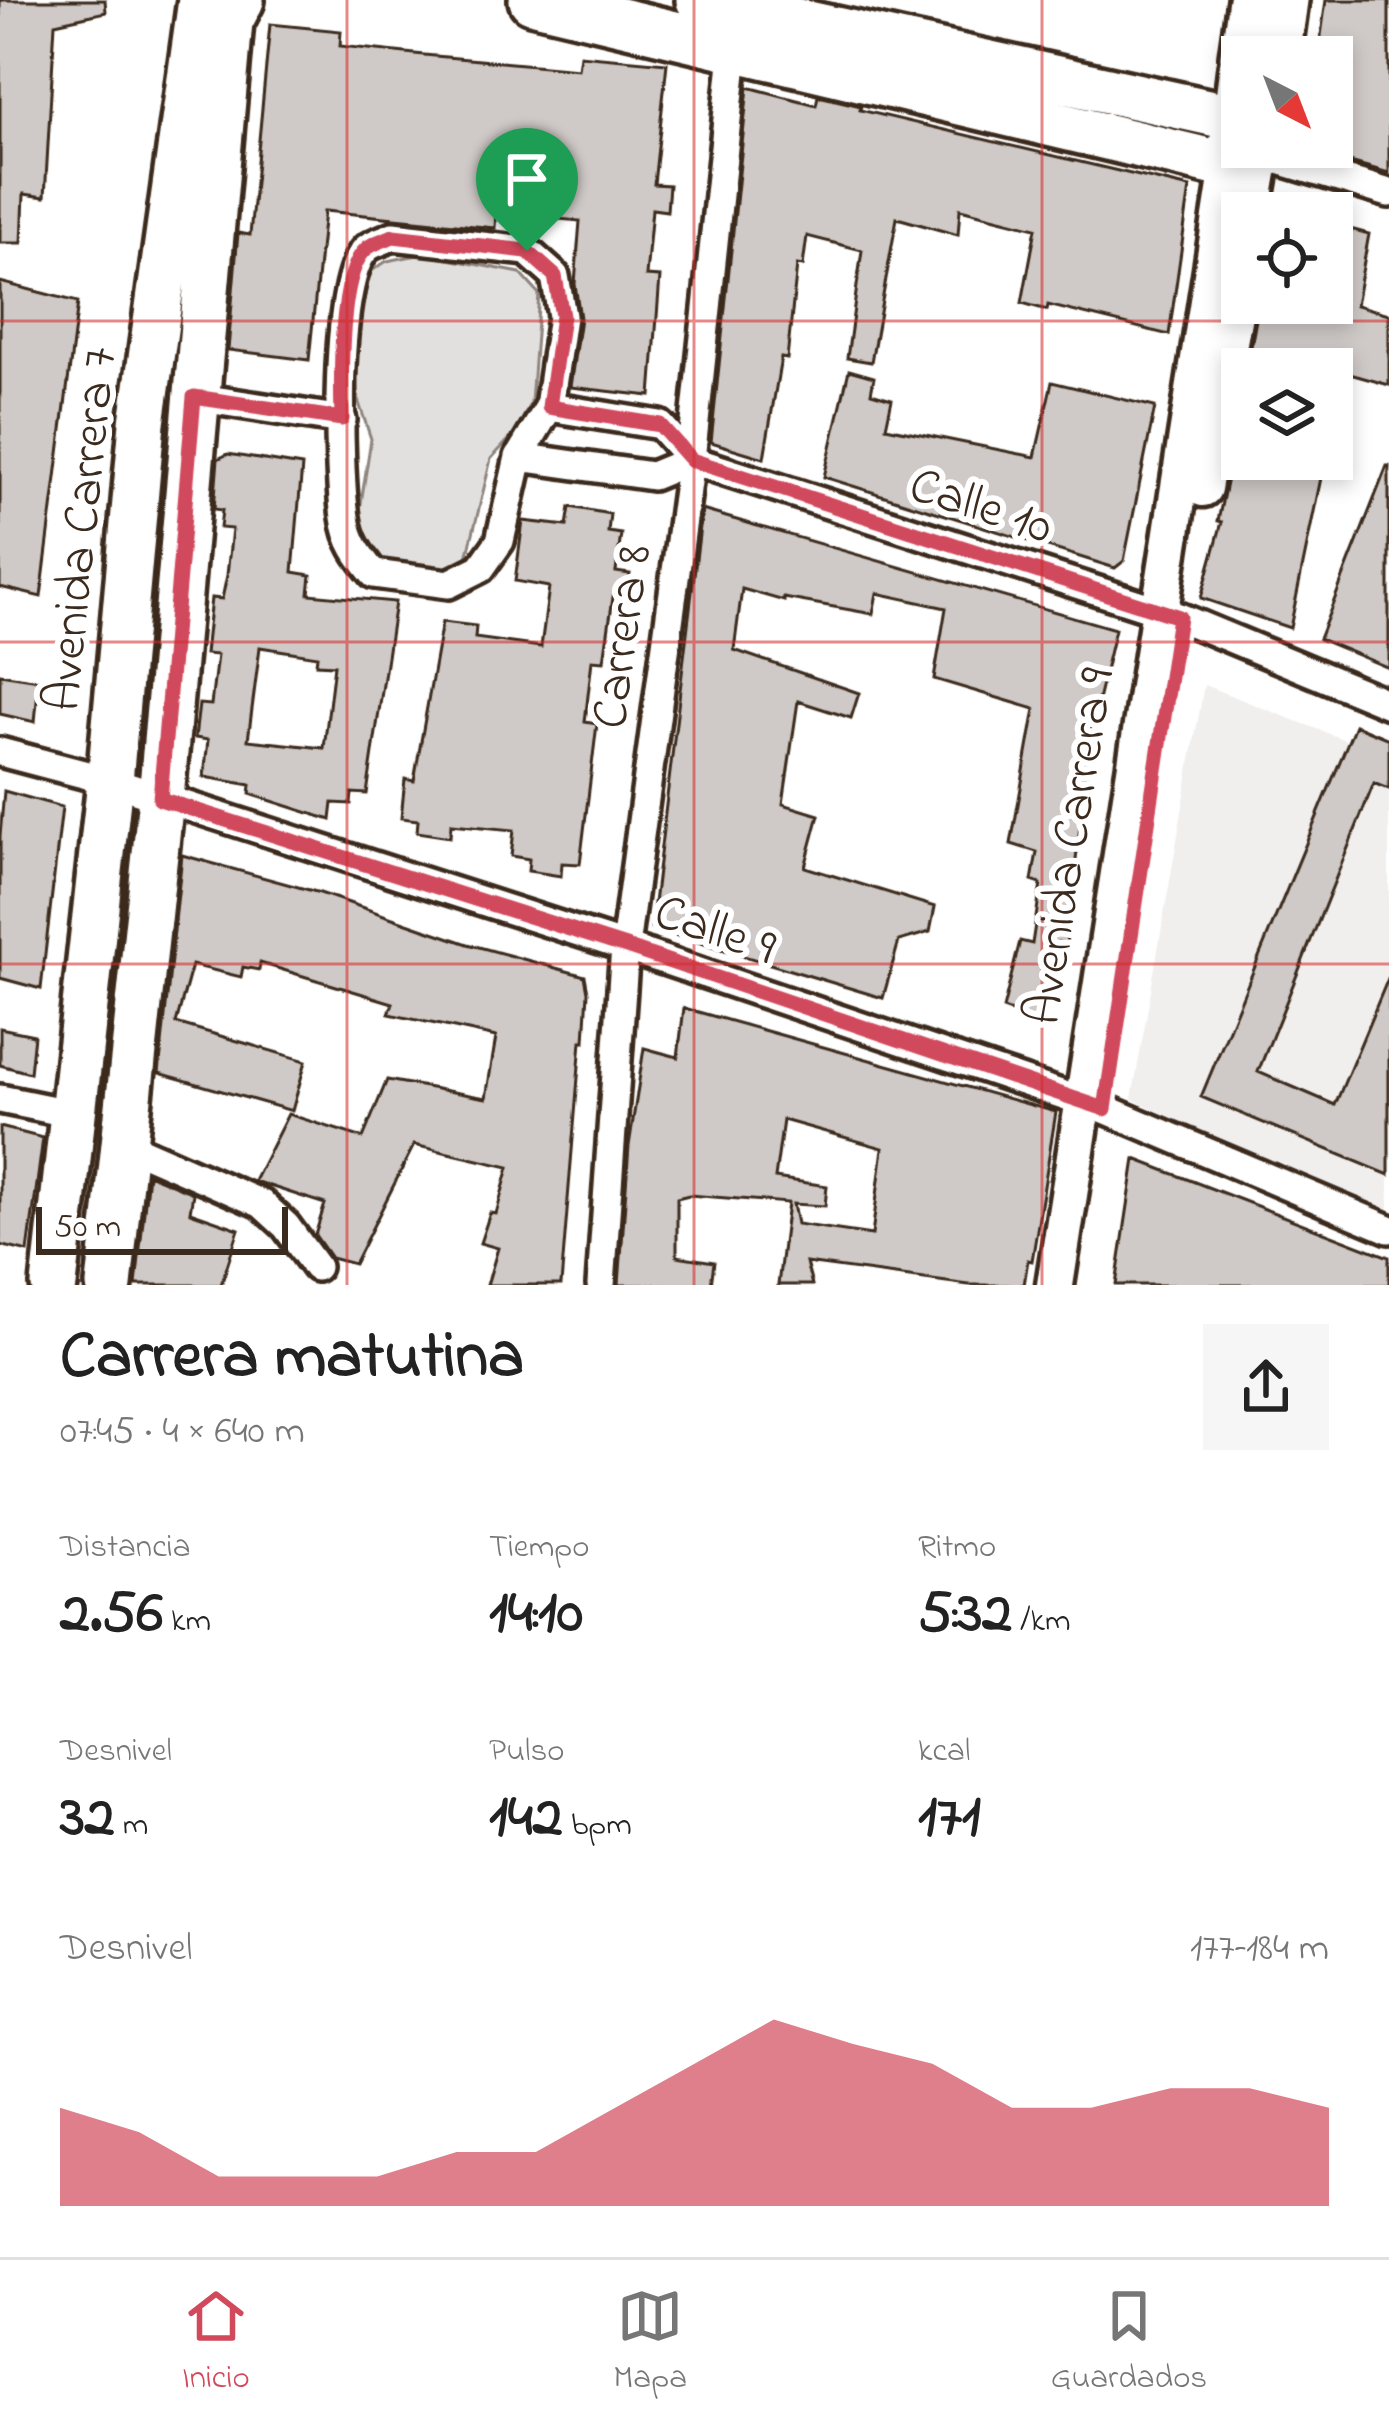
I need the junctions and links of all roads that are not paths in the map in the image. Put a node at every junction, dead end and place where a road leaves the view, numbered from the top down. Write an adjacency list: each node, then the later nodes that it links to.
1 (201, 0): 22 (main road, Avenida Carrera 7)
2 (241, 0): 14 (main road, Avenida Carrera 7)
3 (532, 0): 6 (main road)
4 (1251, 0): 7 (main road)
5 (1286, 0): 8 (main road)
6 (728, 14): 9 (main road); 18 (street, Carrera 8)
7 (1246, 36)
8 (1280, 36)
9 (1221, 136)
10 (1244, 168): 19 (street, Avenida Carrera 9)
11 (1317, 168): 12 (street)
12 (1389, 194)
13 (1231, 324): 19 (street, Avenida Carrera 9)
14 (194, 397): 16 (street); 23 (main road, Avenida Carrera 7)
15 (549, 407): 16 (street); 17 (street); 18 (street, Calle 10)
16 (342, 419): 17 (street)
17 (519, 457): 18 (street)
18 (691, 460): 19 (street, Calle 10); 24 (street, Carrera 8)
19 (1170, 614): 20 (street, Calle 10); 26 (street, Avenida Carrera 9)
20 (1389, 704)
21 (0, 752): 22 (street, Calle 9)
22 (110, 781): 23 (street, Calle 9); 27 (main road, Avenida Carrera 7)
23 (160, 799): 24 (street, Calle 9); 28 (main road, Avenida Carrera 7)
24 (626, 947): 26 (street, Calle 9); 33 (street, Carrera 8)
25 (0, 1100): 27 (street)
26 (1095, 1106): 29 (street, Calle 9); 34 (street, Avenida Carrera 9); 35 (street, Avenida Carrera 9)
27 (73, 1114): 31 (main road, Avenida Carrera 7)
28 (125, 1144): 30 (street); 32 (main road, Avenida Carrera 7)
29 (1389, 1229)
30 (316, 1267)
31 (54, 1285)
32 (110, 1285)
33 (601, 1285)
34 (1055, 1285)
35 (1076, 1285)

